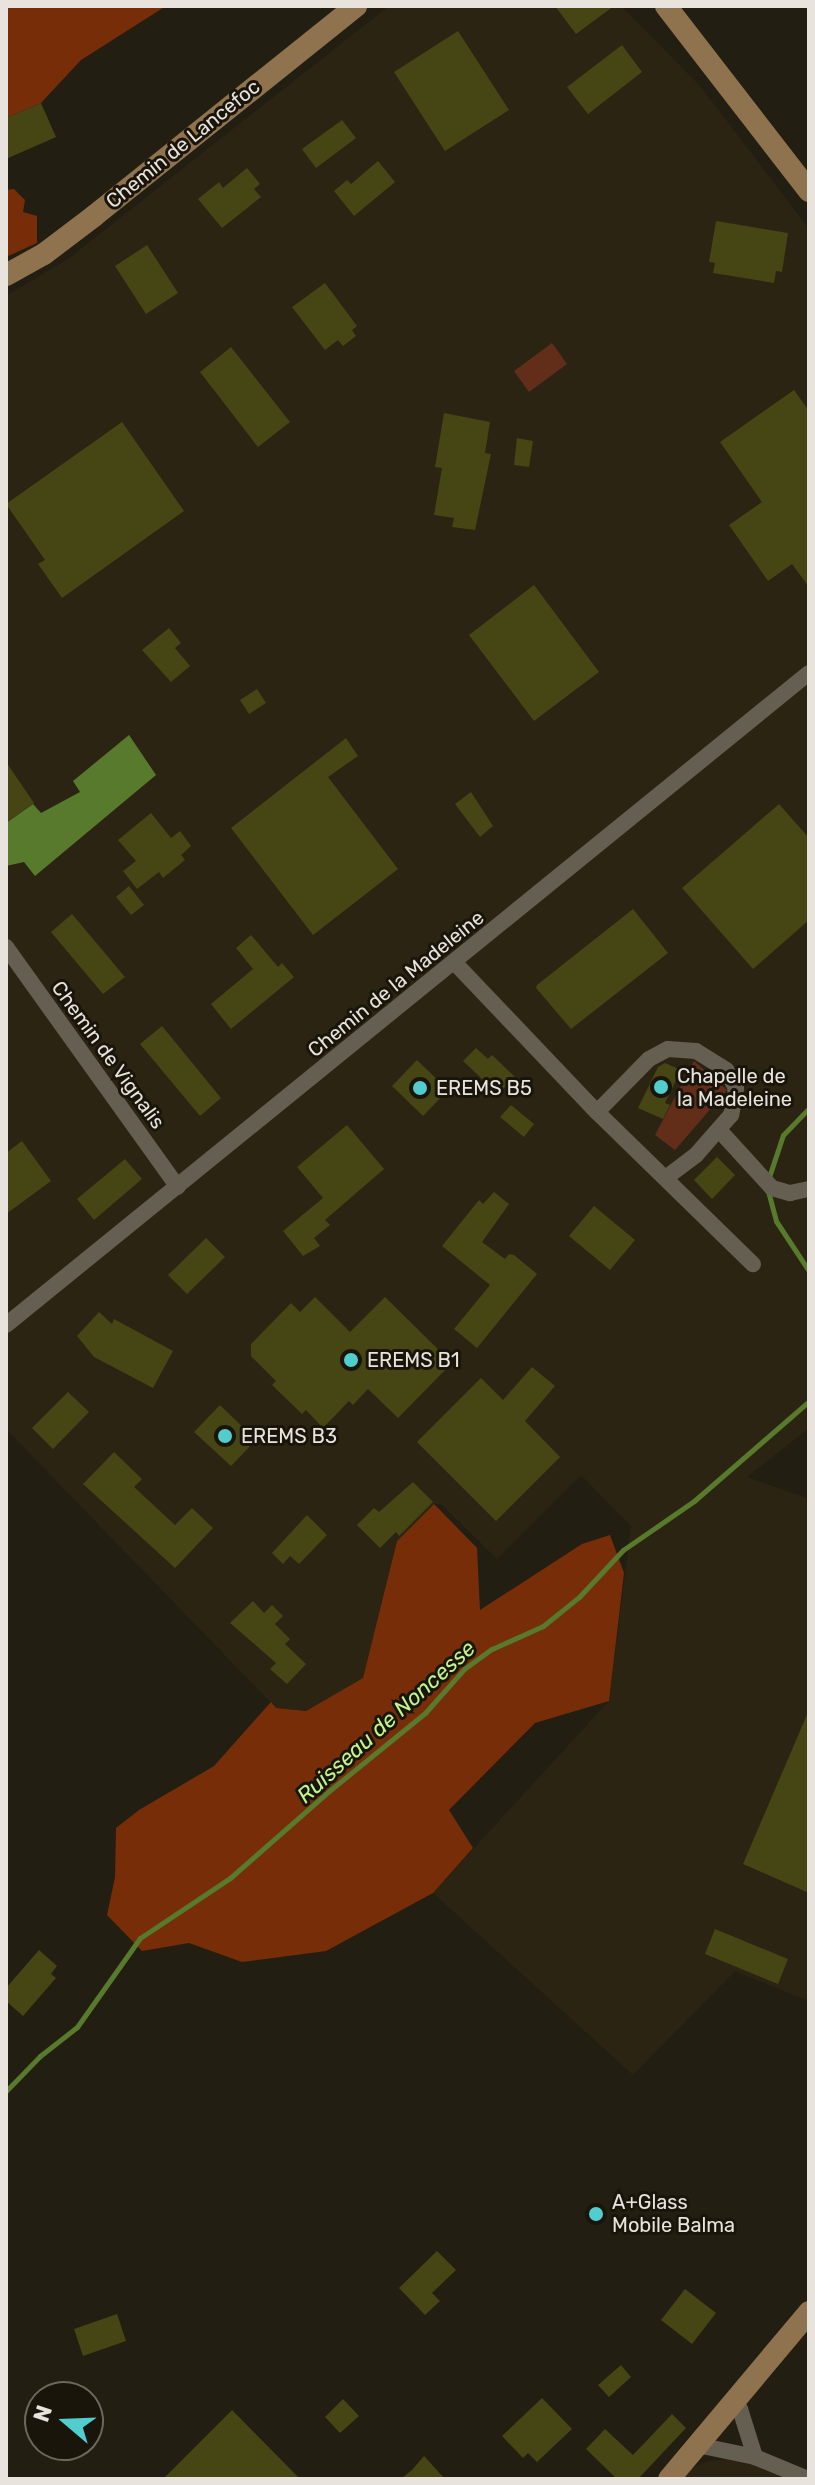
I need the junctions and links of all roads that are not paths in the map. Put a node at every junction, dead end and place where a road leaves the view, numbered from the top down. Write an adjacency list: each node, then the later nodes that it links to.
1 (356, 6): 6 (street, Chemin de Lancefoc)
2 (647, 6): 4 (street)
3 (666, 6): 4 (street)
4 (721, 78): 5 (street)
5 (809, 191)
6 (6, 275)
7 (809, 673): 9 (street, Chemin de la Madeleine)
8 (6, 947): 13 (street, Chemin de Vignalis)
9 (454, 962): 10 (street); 13 (street, Chemin de la Madeleine)
10 (597, 1112): 11 (street); 12 (street)
11 (720, 1131): 12 (street); 14 (street)
12 (666, 1178): 15 (street)
13 (178, 1187): 16 (street, Chemin de la Madeleine)
14 (809, 1189)
15 (753, 1264)
16 (6, 1325)
17 (809, 2312): 18 (street)
18 (734, 2404): 19 (street); 20 (street)
19 (702, 2442): 20 (street); 21 (street)
20 (755, 2457): 22 (street)
21 (669, 2479)
22 (808, 2479)

